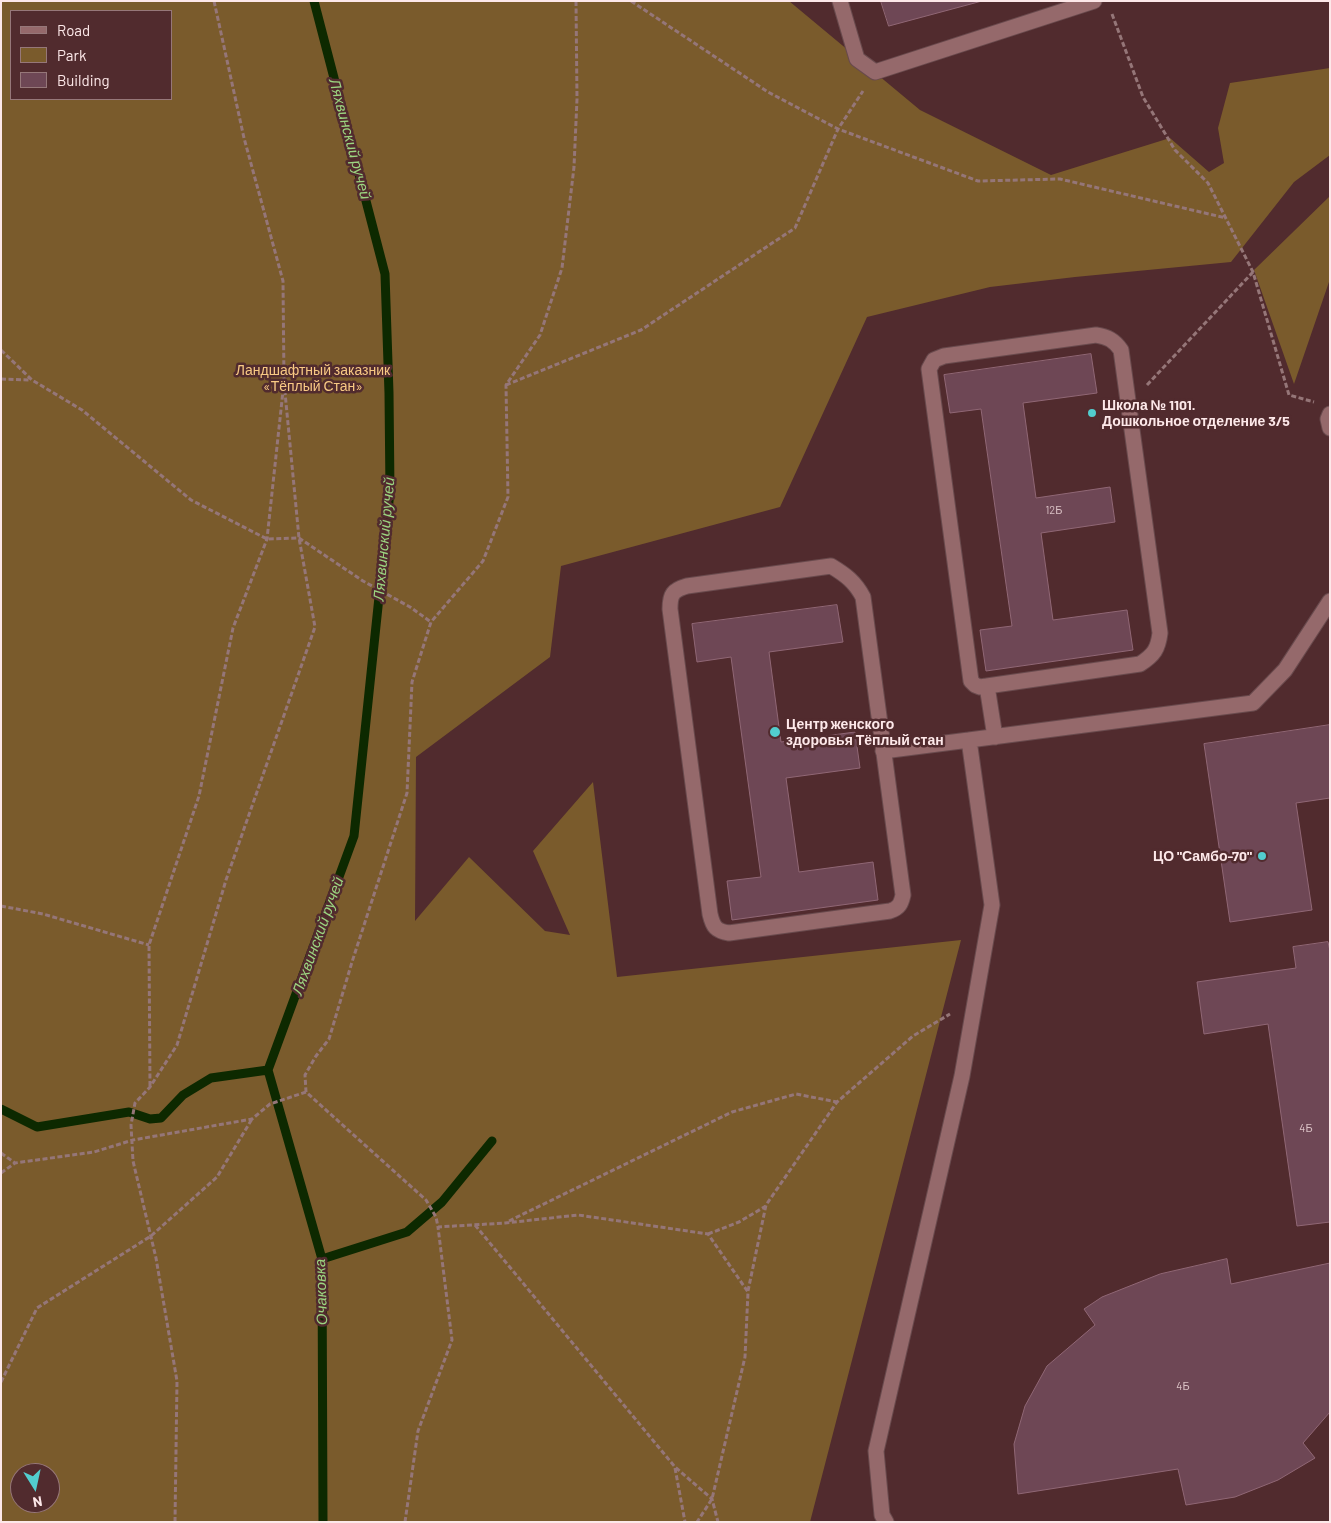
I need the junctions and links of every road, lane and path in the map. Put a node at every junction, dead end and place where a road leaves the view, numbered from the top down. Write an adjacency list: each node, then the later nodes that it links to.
1 (214, 1): 14 (path)
2 (576, 1): 15 (path)
3 (631, 1): 8 (path)
4 (840, 1): 7 (lane)
5 (1094, 1): 7 (lane)
6 (1111, 10): 9 (path)
7 (876, 72): 8 (path)
8 (838, 129): 9 (path); 15 (path)
9 (1226, 218): 10 (path)
10 (1253, 272): 16 (path); 17 (path)
11 (1, 350): 13 (path)
12 (1, 380): 13 (path)
13 (32, 380): 19 (path)
14 (284, 382): 19 (path); 20 (path)
15 (506, 385): 22 (path)
16 (1128, 405): 23 (lane); 23 (lane)
17 (1326, 409): 18 (lane)
18 (1330, 428)
19 (267, 538): 20 (path); 28 (path)
20 (299, 538): 22 (path); 30 (path)
21 (1330, 601): 24 (lane)
22 (431, 622): 31 (path)
23 (987, 686): 24 (lane)
24 (995, 736): 25 (lane)
25 (969, 740): 26 (lane); 29 (lane)
26 (884, 751): 26 (lane)
27 (1, 906): 28 (path)
28 (149, 945): 30 (path)
29 (976, 999): 32 (path); 53 (lane)
30 (150, 1087): 34 (path)
31 (306, 1092): 33 (path); 41 (path)
32 (837, 1102): 38 (path); 39 (path)
33 (252, 1119): 34 (path); 43 (path)
34 (133, 1140): 36 (path); 43 (path)
35 (1, 1153): 36 (path)
36 (16, 1163): 37 (path)
37 (1, 1173)
38 (766, 1205): 42 (path); 44 (path)
39 (505, 1223): 40 (path); 42 (path)
40 (474, 1225): 41 (path); 46 (path)
41 (438, 1227): 49 (path)
42 (708, 1234): 44 (path)
43 (151, 1236): 45 (path); 48 (path)
44 (748, 1292): 47 (path)
45 (1, 1382)
46 (675, 1467): 47 (path); 50 (path)
47 (712, 1499): 51 (path); 52 (path)
48 (174, 1522)
49 (405, 1522)
50 (685, 1522)
51 (697, 1522)
52 (718, 1522)
53 (886, 1522)

